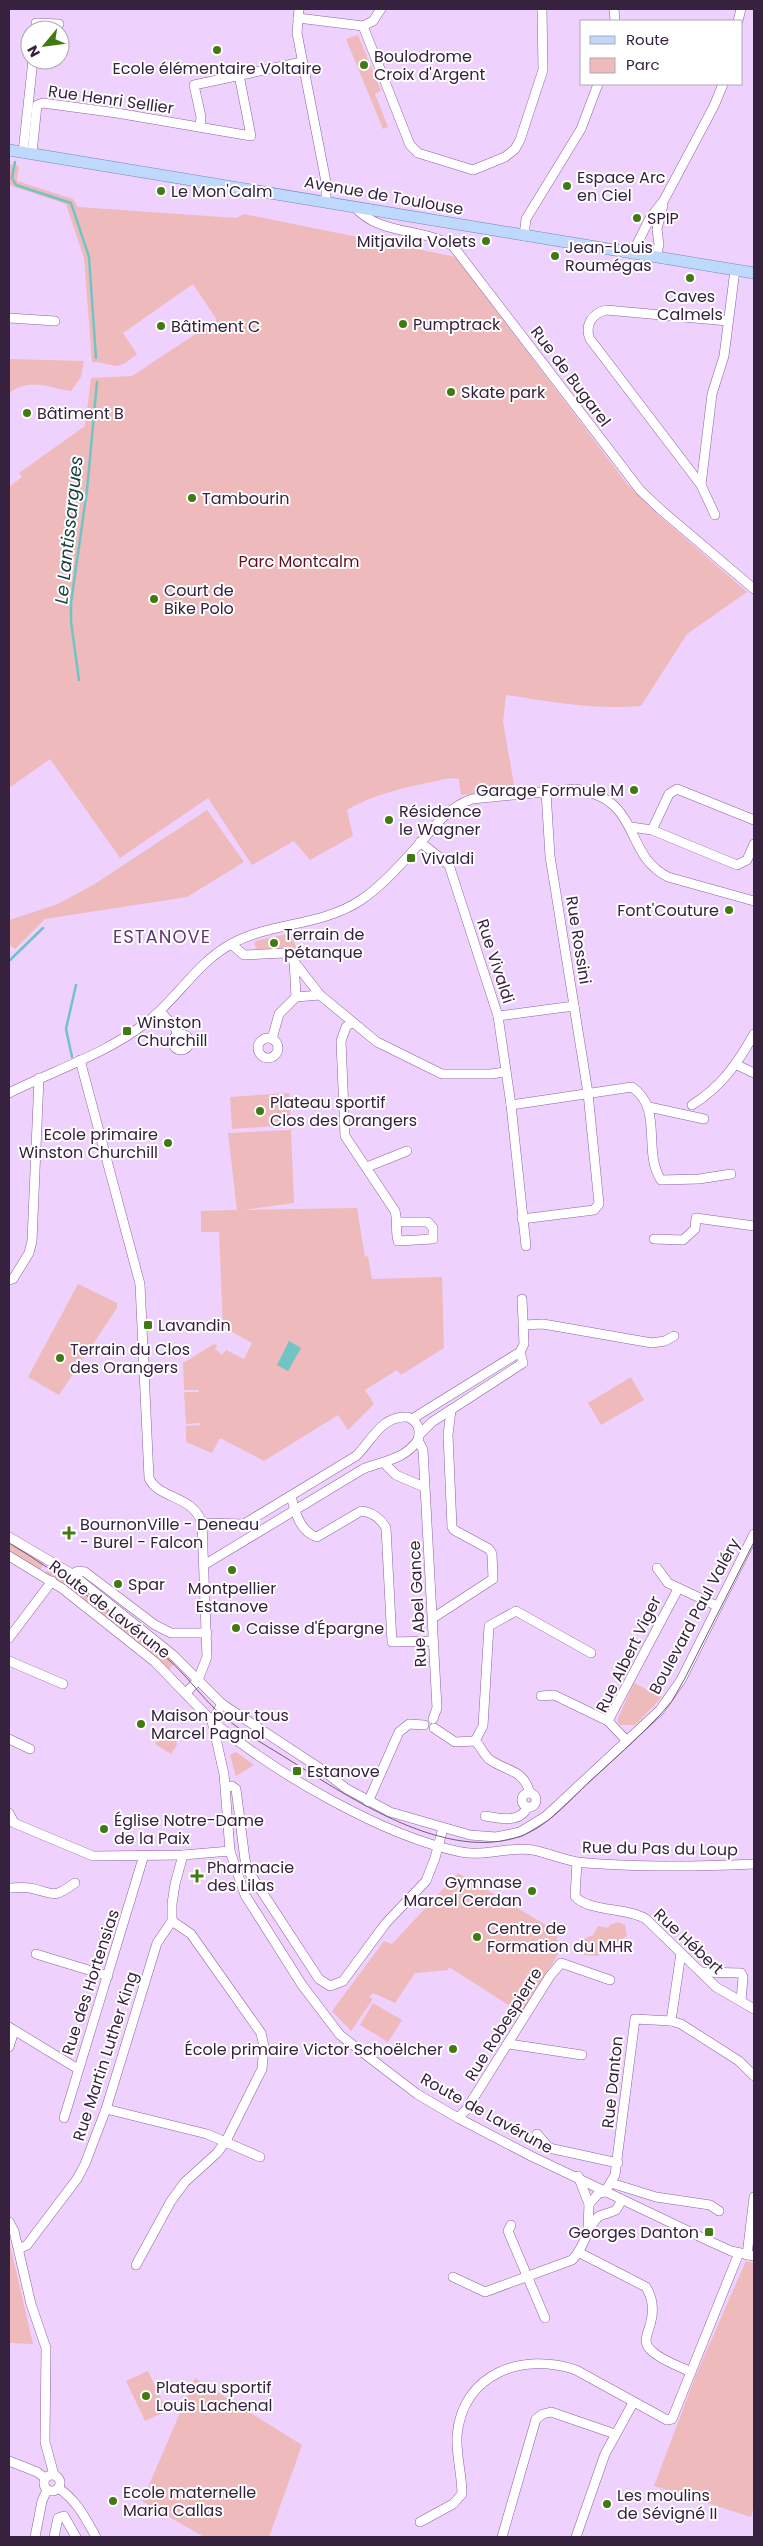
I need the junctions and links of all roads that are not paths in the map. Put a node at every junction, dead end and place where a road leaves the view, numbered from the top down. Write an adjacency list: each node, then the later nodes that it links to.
1 (381, 9): 4 (street)
2 (542, 9): 4 (street)
3 (299, 13): 4 (street); 5 (street)
4 (363, 26)
5 (302, 62): 7 (street, Rue Henri Sellier); 14 (street)
6 (33, 70): 12 (street)
7 (239, 75): 10 (street, Rue Henri Sellier); 10 (street, Rue Henri Sellier)
8 (598, 85): 17 (street)
9 (723, 85): 13 (street)
10 (200, 126): 12 (street, Rue Henri Sellier)
11 (9, 150): 12 (main road, Avenue de Toulouse)
12 (28, 152): 14 (main road, Avenue de Toulouse)
13 (664, 200): 16 (street); 18 (street)
14 (326, 202): 15 (main road, Avenue de Toulouse)
15 (355, 207): 17 (main road, Avenue de Toulouse); 28 (street, Rue de Bugarel)
16 (643, 231): 18 (street); 19 (street)
17 (524, 236): 19 (main road, Avenue de Toulouse)
18 (658, 236): 20 (street)
19 (632, 254): 20 (main road, Avenue de Toulouse)
20 (656, 257): 21 (main road, Avenue de Toulouse)
21 (735, 270): 22 (main road, Avenue de Toulouse); 25 (street)
22 (754, 273)
23 (9, 318): 24 (street)
24 (55, 321)
25 (728, 321): 26 (street); 26 (street)
26 (701, 485): 27 (street)
27 (715, 515)
28 (754, 589)
29 (546, 792): 31 (street); 33 (street); 40 (street, Rue Rossini)
30 (754, 820): 32 (street)
31 (631, 827): 32 (street); 35 (street)
32 (652, 830): 34 (street)
33 (420, 842): 36 (street); 42 (street, Rue Vivaldi)
34 (754, 844)
35 (754, 901)
36 (231, 944): 37 (street); 41 (street)
37 (294, 960): 38 (street); 39 (street)
38 (320, 995): 39 (street); 43 (street)
39 (296, 997): 46 (street)
40 (574, 1006): 42 (street); 53 (street, Rue Rossini)
41 (160, 1011): 45 (street); 47 (street)
42 (498, 1016): 49 (street, Rue Vivaldi)
43 (351, 1023): 49 (street); 59 (street)
44 (754, 1034): 48 (street)
45 (178, 1035)
46 (272, 1039)
47 (80, 1060): 51 (street); 79 (street)
48 (737, 1065): 50 (street); 54 (street)
49 (505, 1072): 55 (street, Rue Vivaldi)
50 (754, 1073)
51 (39, 1078): 52 (street); 66 (street)
52 (9, 1093)
53 (588, 1093): 55 (street); 56 (street); 61 (street, Rue Rossini)
54 (692, 1105)
55 (511, 1106): 61 (street, Rue Vivaldi)
56 (649, 1107): 57 (street); 60 (street)
57 (704, 1119)
58 (407, 1151): 59 (street)
59 (367, 1166): 62 (street)
60 (731, 1174)
61 (522, 1219): 65 (street, Rue Vivaldi)
62 (398, 1222)
63 (754, 1226): 64 (street)
64 (654, 1239)
65 (526, 1246)
66 (9, 1280)
67 (522, 1298): 68 (street)
68 (524, 1325): 69 (street); 70 (street)
69 (674, 1336)
70 (520, 1352): 71 (street); 72 (street)
71 (451, 1410): 73 (street); 89 (street)
72 (412, 1419): 73 (street); 74 (street)
73 (419, 1437): 75 (street); 76 (street, Rue Abel Gance)
74 (366, 1447): 75 (street); 77 (street)
75 (382, 1463): 76 (street); 78 (street)
76 (424, 1487): 89 (street, Rue Abel Gance)
77 (291, 1496): 78 (street); 79 (street)
78 (295, 1512): 83 (street); 92 (street)
79 (202, 1522): 83 (street)
80 (754, 1534): 88 (street, Boulevard Paul Valéry)
81 (9, 1537): 85 (street, Route de Lavérune)
82 (9, 1556): 86 (street, Route de Lavérune)
83 (204, 1565): 90 (street)
84 (657, 1568): 87 (street)
85 (72, 1574): 90 (street); 95 (street, Route de Lavérune)
86 (52, 1581): 91 (street); 97 (street, Route de Lavérune)
87 (678, 1588): 88 (street, Rue Albert Viger); 101 (street, Rue Albert Viger)
88 (717, 1606): 105 (street, Boulevard Paul Valéry)
89 (433, 1618): 92 (street, Rue Abel Gance)
90 (207, 1632): 95 (street)
91 (9, 1638)
92 (433, 1641): 102 (street, Rue Abel Gance)
93 (591, 1653): 104 (street)
94 (9, 1661): 96 (street)
95 (198, 1680): 97 (street); 99 (street, Route de Lavérune)
96 (63, 1684)
97 (186, 1693): 100 (street, Route de Lavérune)
98 (541, 1696): 101 (street)
99 (222, 1704): 100 (street); 108 (street)
100 (212, 1721): 107 (street, Route de Lavérune); 113 (street, Rue du Pas du Loup)
101 (608, 1722): 105 (street, Rue Albert Viger)
102 (433, 1724): 104 (street); 108 (street)
103 (9, 1739): 106 (street)
104 (475, 1741): 110 (street)
105 (627, 1742): 112 (street, Boulevard Paul Valéry)
106 (30, 1749)
107 (229, 1787): 113 (street); 114 (street, Route de Lavérune)
108 (368, 1802): 112 (street)
109 (9, 1813): 111 (street)
110 (485, 1816)
111 (12, 1826): 115 (street)
112 (443, 1828): 113 (street)
113 (438, 1846): 117 (street, Rue du Pas du Loup)
114 (230, 1851): 116 (street); 138 (street, Route de Lavérune)
115 (144, 1855): 116 (street); 125 (street, Rue des Hortensias)
116 (183, 1855): 121 (street, Rue Martin Luther King)
117 (577, 1862): 118 (street, Rue du Pas du Loup); 122 (street, Rue Hébert)
118 (754, 1864)
119 (75, 1883): 120 (street)
120 (9, 1888)
121 (172, 1920): 136 (street, Rue Martin Luther King); 140 (street)
122 (681, 1953): 124 (street, Rue Hébert); 129 (street)
123 (36, 1954): 125 (street)
124 (701, 1972): 127 (street, Rue Hébert); 127 (street)
125 (108, 1976): 134 (street, Rue des Hortensias)
126 (610, 1980): 131 (street, Rue Robespierre)
127 (740, 2001): 128 (street, Rue Hébert)
128 (754, 2009)
129 (671, 2021): 135 (street, Rue Danton); 142 (street, Rue Danton)
130 (12, 2029): 132 (street); 134 (street)
131 (509, 2044): 133 (street); 138 (street, Rue Robespierre)
132 (9, 2047)
133 (582, 2055)
134 (78, 2069): 137 (street, Rue des Hortensias)
135 (754, 2076)
136 (106, 2109): 140 (street); 154 (street, Rue Martin Luther King)
137 (64, 2118)
138 (458, 2118): 143 (street, Route de Lavérune)
139 (537, 2134): 142 (street)
140 (226, 2141): 141 (street); 157 (street)
141 (260, 2157)
142 (618, 2163): 144 (street, Rue Danton)
143 (578, 2176): 145 (street, Route de Lavérune); 148 (street)
144 (611, 2183): 145 (street, Rue Danton); 149 (street)
145 (606, 2192): 147 (street, Route de Lavérune); 148 (street)
146 (754, 2197): 153 (street)
147 (622, 2200): 152 (street); 156 (street, Route de Lavérune)
148 (589, 2204): 152 (street)
149 (719, 2211)
150 (9, 2222): 154 (street)
151 (511, 2225): 158 (street)
152 (588, 2228): 155 (street)
153 (752, 2240): 156 (street)
154 (19, 2249): 165 (street)
155 (580, 2253): 158 (street); 161 (street)
156 (747, 2255): 161 (street)
157 (136, 2265)
158 (528, 2276): 159 (street); 160 (street)
159 (453, 2277)
160 (545, 2318)
161 (691, 2372): 162 (street)
162 (633, 2403): 163 (street); 168 (street)
163 (615, 2434): 173 (street); 174 (street)
164 (9, 2461): 165 (street)
165 (49, 2477): 166 (street); 167 (street)
166 (58, 2488): 167 (street); 172 (street)
167 (47, 2490): 169 (street)
168 (420, 2522)
169 (35, 2537)
170 (54, 2537): 171 (street)
171 (76, 2537)
172 (96, 2537)
173 (502, 2537)
174 (576, 2537)

